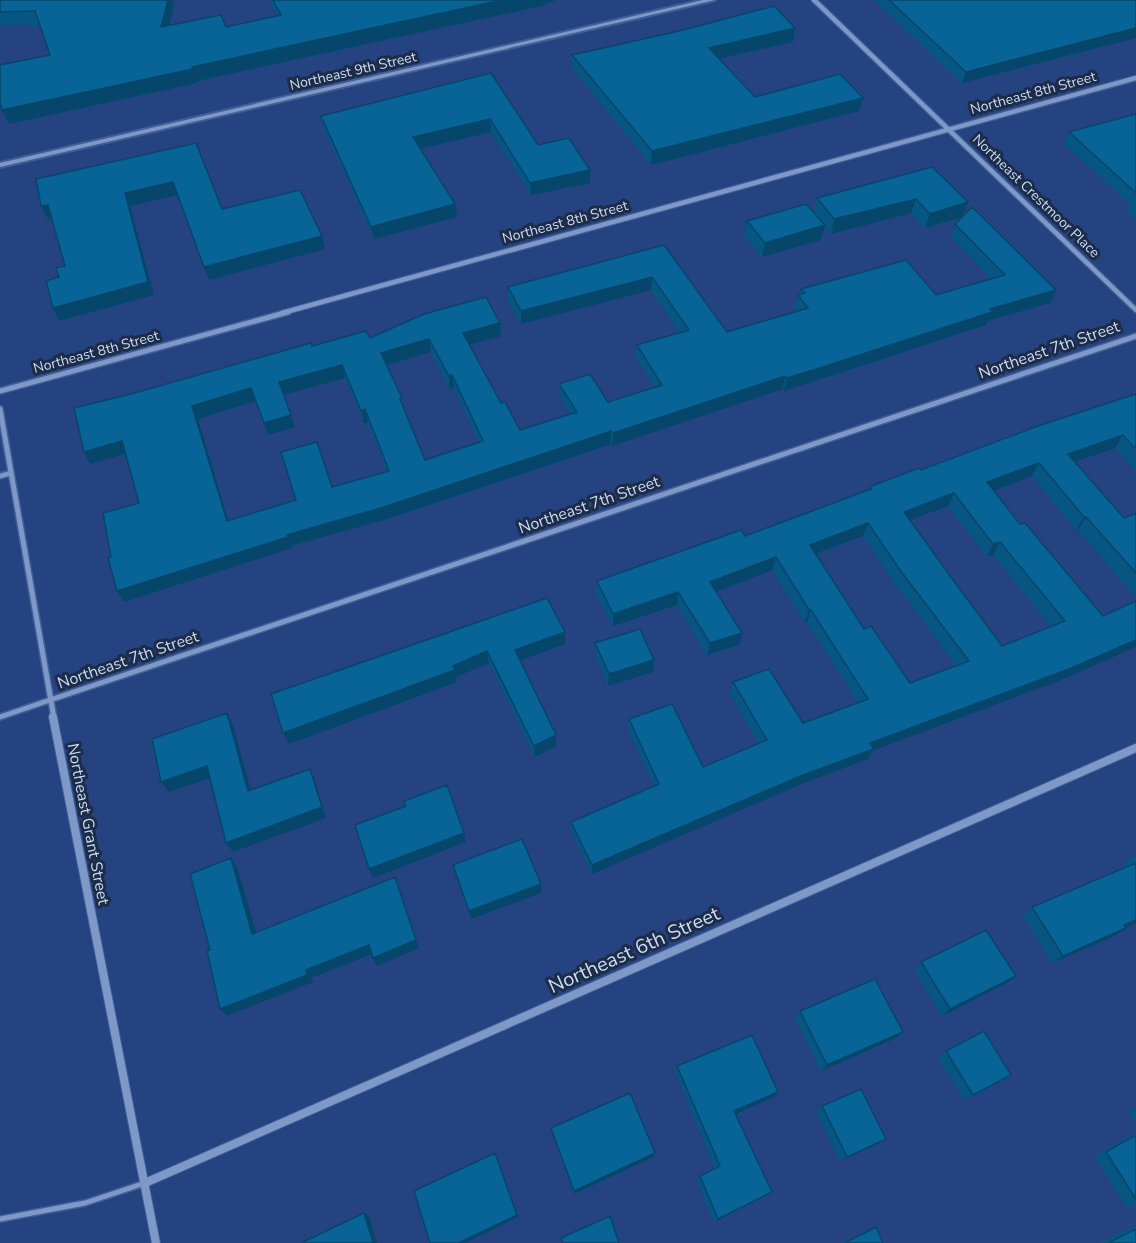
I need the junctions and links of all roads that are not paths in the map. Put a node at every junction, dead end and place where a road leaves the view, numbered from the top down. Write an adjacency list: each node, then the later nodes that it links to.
1 (712, 0): 5 (street, Northeast 9th Street)
2 (814, 0): 4 (street, Northeast Crestmoor Place)
3 (1136, 78): 4 (street, Northeast 8th Street)
4 (949, 129): 6 (street, Northeast Crestmoor Place); 8 (street, Northeast 8th Street)
5 (0, 165)
6 (1136, 310)
7 (1136, 336): 12 (street, Northeast 7th Street)
8 (0, 391)
9 (0, 409): 10 (street, Northeast Grant Street)
10 (11, 473): 11 (lane); 12 (street, Northeast Grant Street)
11 (0, 476)
12 (50, 700): 13 (lane); 15 (street, Northeast Grant Street)
13 (0, 717)
14 (1136, 748): 15 (street, Northeast 6th Street)
15 (145, 1183): 16 (lane); 17 (street, Northeast Grant Street)
16 (0, 1219)
17 (156, 1243)

